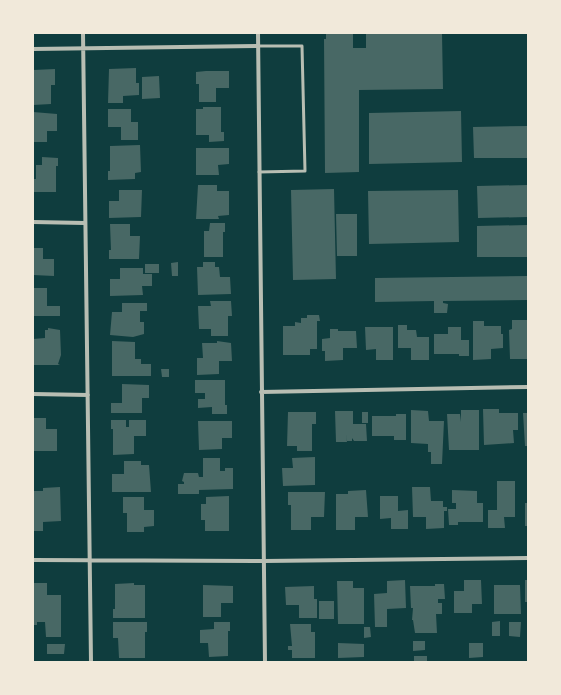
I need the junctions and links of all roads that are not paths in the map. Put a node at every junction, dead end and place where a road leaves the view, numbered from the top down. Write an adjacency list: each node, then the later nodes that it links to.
1 (83, 33): 5 (street)
2 (258, 33): 3 (street)
3 (258, 46): 5 (street); 6 (street); 6 (lane)
4 (33, 49): 5 (street)
5 (84, 49): 8 (street)
6 (259, 172): 10 (street)
7 (33, 222): 8 (street)
8 (85, 223): 12 (street)
9 (528, 388): 10 (street)
10 (261, 392): 15 (street)
11 (33, 394): 12 (street)
12 (88, 395): 16 (street)
13 (528, 558): 15 (street)
14 (33, 560): 16 (street)
15 (264, 561): 16 (street); 18 (street)
16 (91, 562): 17 (street)
17 (91, 662)
18 (265, 662)

